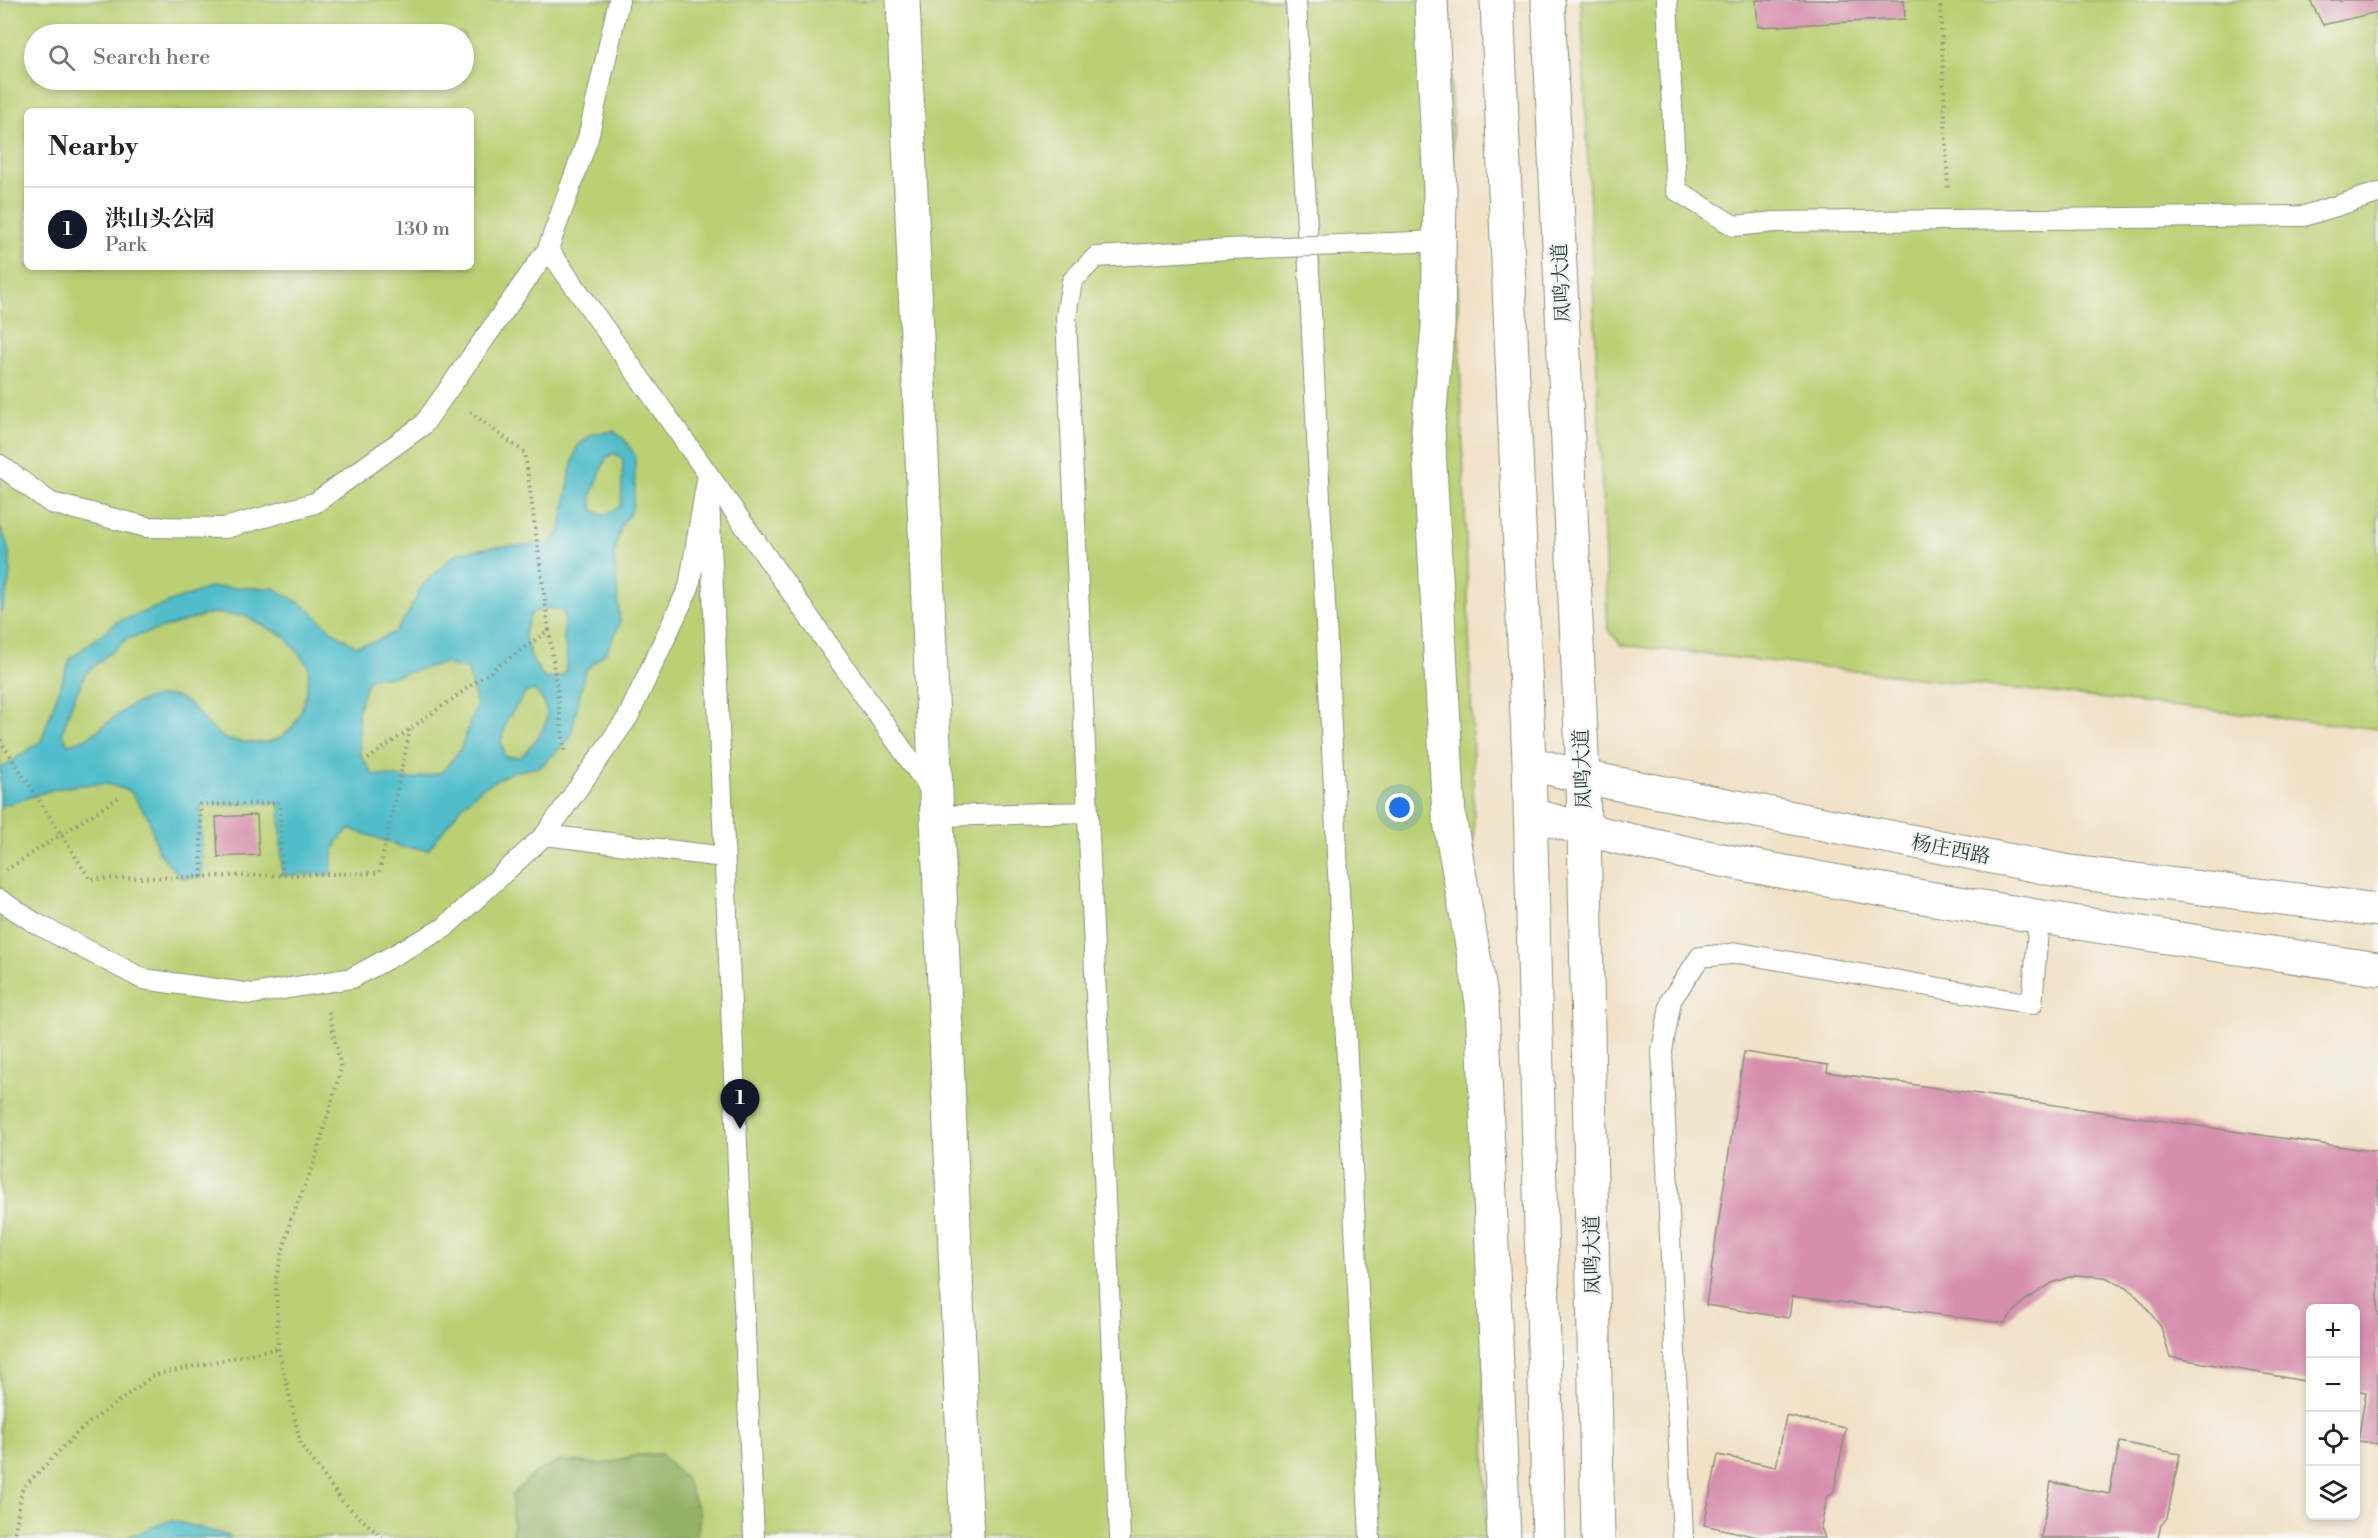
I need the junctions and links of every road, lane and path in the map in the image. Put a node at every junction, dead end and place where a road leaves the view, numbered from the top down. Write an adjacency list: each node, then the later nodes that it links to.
1 (619, 0): 12 (lane)
2 (903, 0): 24 (street)
3 (1296, 0): 45 (lane)
4 (1431, 0): 11 (street)
5 (1497, 0): 20 (street)
6 (1548, 0): 21 (street, 凤鸣大道)
7 (1667, 0): 10 (lane)
8 (1940, 0): 10 (path)
9 (2378, 193): 10 (lane)
10 (1949, 220)
11 (1439, 241): 25 (lane, bridge); 46 (street)
12 (548, 249): 13 (lane); 15 (lane)
13 (445, 393): 14 (lane); 16 (path)
14 (0, 465)
15 (708, 474): 23 (lane); 24 (lane); 30 (lane)
16 (549, 630): 17 (path); 23 (path)
17 (410, 730): 19 (path); 32 (path)
18 (0, 740): 28 (path)
19 (369, 759)
20 (1529, 763): 21 (street, 杨庄西路); 26 (street)
21 (1582, 777): 27 (street, 凤鸣大道); 35 (street, 杨庄西路)
22 (121, 796): 28 (path)
23 (570, 799): 29 (lane)
24 (937, 807): 25 (lane); 43 (street)
25 (1088, 812): 44 (lane)
26 (1530, 814): 27 (street); 47 (street)
27 (1584, 830): 36 (street); 48 (street, 凤鸣大道)
28 (60, 833): 31 (path); 33 (path)
29 (545, 835): 30 (lane); 38 (lane)
30 (724, 857): 42 (lane)
31 (0, 874)
32 (282, 875): 33 (path); 33 (path)
33 (202, 877)
34 (0, 900): 38 (lane)
35 (2378, 910)
36 (2038, 918): 37 (street); 49 (lane)
37 (2378, 969)
38 (323, 982): 39 (path)
39 (278, 1348): 40 (path); 41 (path)
40 (14, 1538)
41 (383, 1538)
42 (754, 1538)
43 (967, 1538)
44 (1120, 1538)
45 (1370, 1538)
46 (1504, 1538)
47 (1549, 1538)
48 (1598, 1538)
49 (1683, 1538)

